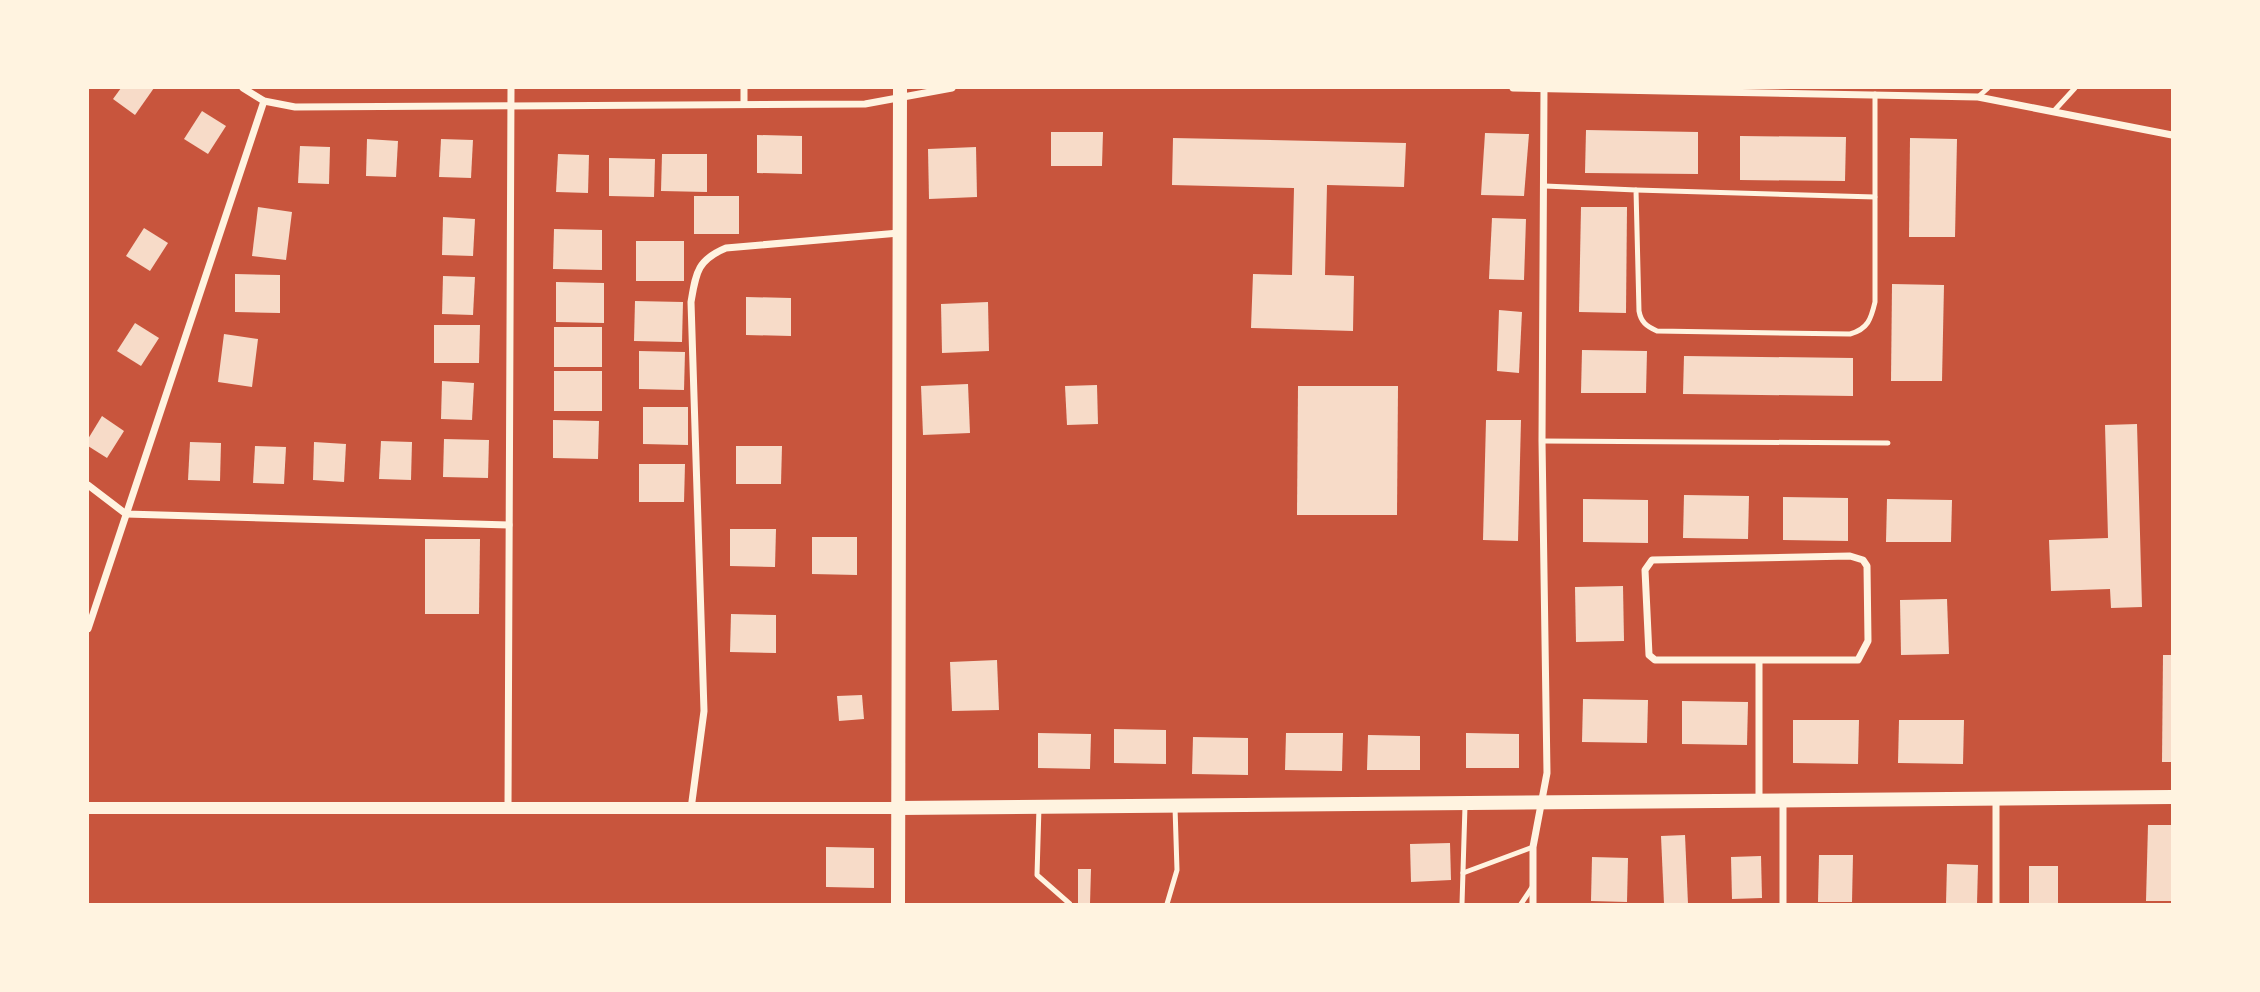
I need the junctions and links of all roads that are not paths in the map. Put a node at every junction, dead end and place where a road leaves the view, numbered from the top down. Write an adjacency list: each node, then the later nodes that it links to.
1 (243, 88): 16 (street)
2 (511, 88): 18 (street)
3 (744, 88): 17 (street)
4 (951, 88): 12 (street)
5 (1513, 88): 6 (street)
6 (1544, 88): 7 (street); 21 (street)
7 (1641, 88): 11 (street)
8 (1914, 88): 14 (lane)
9 (1987, 88): 15 (lane)
10 (2075, 88): 19 (lane)
11 (1719, 89): 13 (street)
12 (900, 91): 17 (street); 24 (main road)
13 (1875, 94): 14 (street); 23 (lane)
14 (1909, 95): 15 (street)
15 (1979, 97): 19 (street)
16 (264, 101): 18 (street); 28 (street)
17 (744, 104): 18 (street)
18 (512, 105): 29 (street)
19 (2053, 112): 20 (street)
20 (2172, 135)
21 (1545, 186): 22 (lane); 25 (street)
22 (1636, 190): 23 (lane); 23 (lane)
23 (1875, 197)
24 (899, 233): 41 (main road); 43 (street)
25 (1542, 441): 26 (lane); 37 (street)
26 (1888, 443)
27 (88, 485): 28 (street)
28 (126, 514): 29 (street); 30 (street)
29 (509, 525): 42 (street)
30 (88, 629)
31 (1759, 662): 31 (street); 34 (street)
32 (2172, 797): 33 (main road)
33 (1996, 798): 35 (main road); 54 (street)
34 (1759, 800): 35 (main road); 37 (main road)
35 (1783, 800): 53 (street)
36 (1465, 805): 37 (main road); 38 (main road); 45 (lane)
37 (1540, 805): 44 (street)
38 (1175, 806): 39 (main road); 49 (lane)
39 (1040, 807): 41 (main road); 48 (lane)
40 (88, 808): 42 (street)
41 (898, 808): 43 (street); 47 (main road)
42 (508, 809): 43 (street)
43 (691, 809)
44 (1533, 847): 45 (lane); 46 (street)
45 (1463, 873): 50 (lane)
46 (1533, 886): 51 (lane); 52 (street)
47 (898, 905)
48 (1070, 905)
49 (1167, 905)
50 (1462, 905)
51 (1521, 905)
52 (1533, 905)
53 (1783, 905)
54 (1996, 905)

